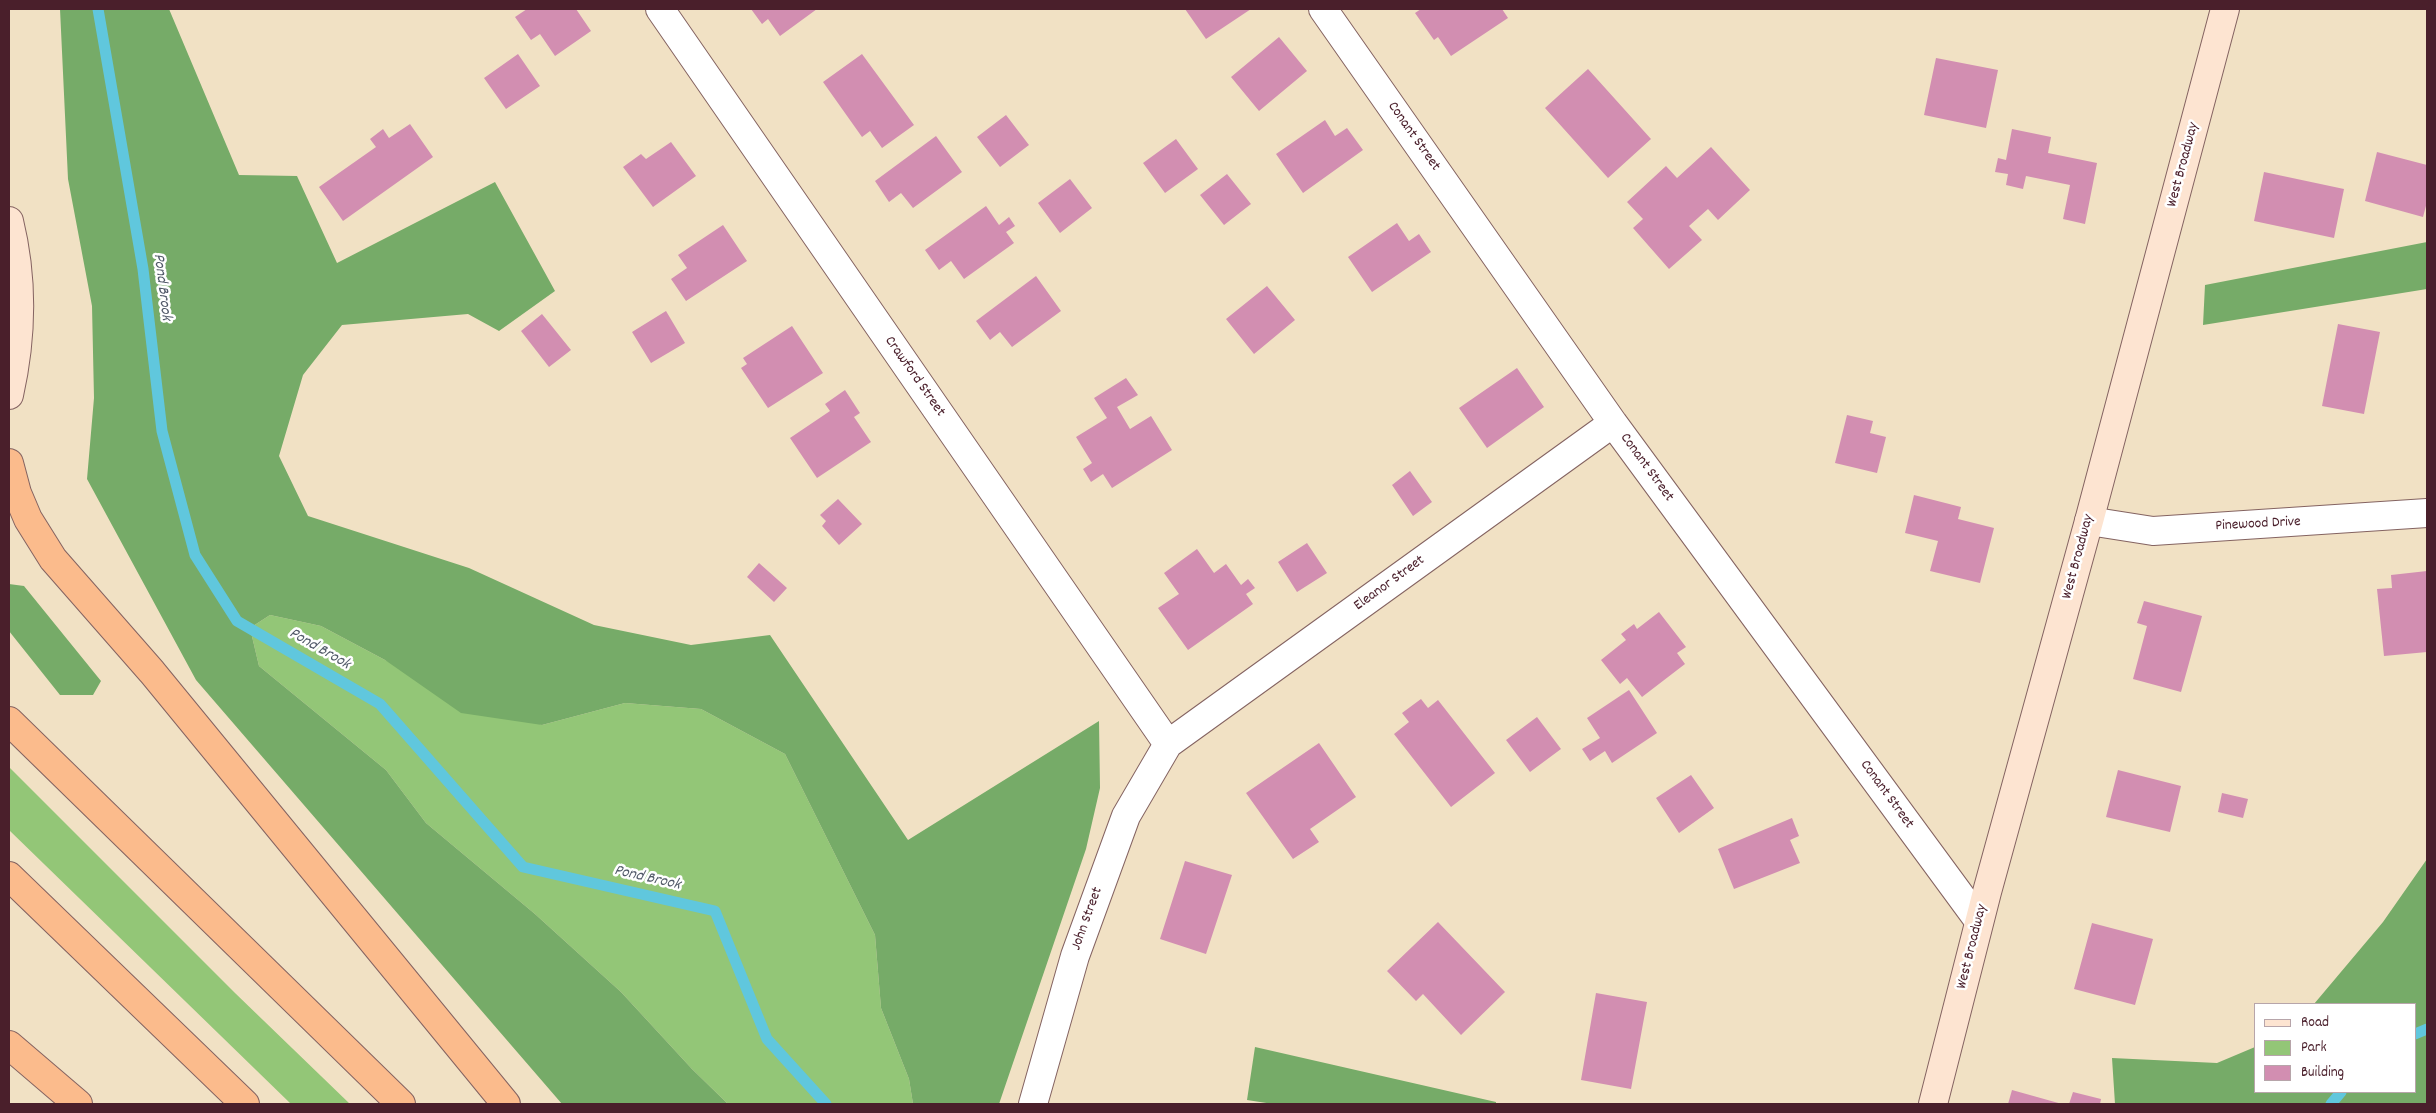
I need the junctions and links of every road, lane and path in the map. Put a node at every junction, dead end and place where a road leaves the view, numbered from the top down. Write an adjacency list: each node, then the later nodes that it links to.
1 (660, 9): 11 (street, Crawford Street)
2 (1323, 9): 6 (street, Conant Street)
3 (2225, 9): 9 (main road, West Broadway)
4 (9, 221): 5 (main road)
5 (9, 394)
6 (1613, 423): 11 (street, Eleanor Street); 13 (street, Conant Street)
7 (9, 463): 18 (highway)
8 (2427, 513): 9 (street, Pinewood Drive)
9 (2089, 521): 13 (main road, West Broadway)
10 (9, 721): 17 (highway)
11 (1168, 744): 19 (street, John Street)
12 (9, 876): 16 (highway)
13 (1979, 921): 20 (main road, West Broadway)
14 (9, 1046): 15 (highway)
15 (78, 1104)
16 (246, 1104)
17 (401, 1104)
18 (506, 1104)
19 (1033, 1104)
20 (1933, 1104)

